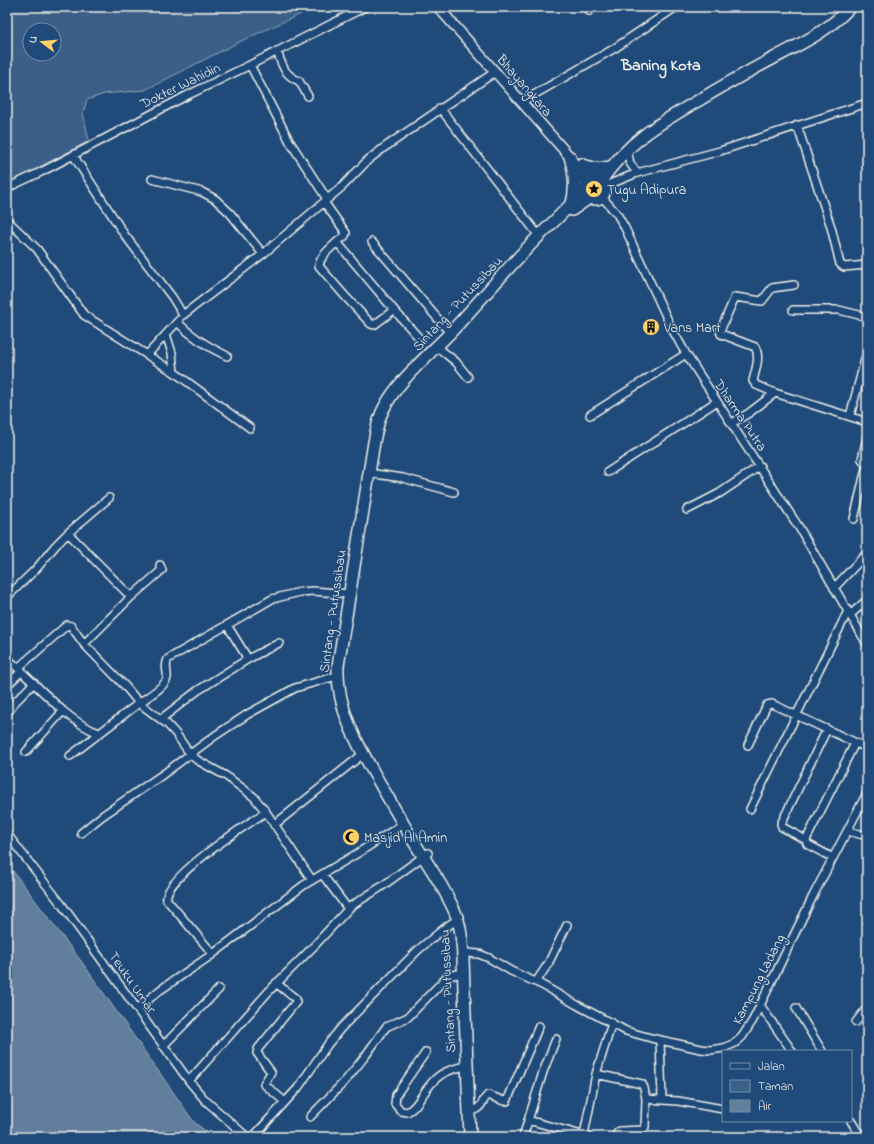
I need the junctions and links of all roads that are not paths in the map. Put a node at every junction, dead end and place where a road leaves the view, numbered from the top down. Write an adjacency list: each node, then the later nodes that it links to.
1 (365, 7): 6 (street, Dokter Wahidin)
2 (438, 7): 8 (main road, Bhayangkara)
3 (444, 7): 10 (main road, Bhayangkara)
4 (676, 7): 10 (street)
5 (850, 7): 14 (highway, Sintang - Putussibau)
6 (277, 51): 7 (street, Dokter Wahidin); 9 (street)
7 (250, 65): 15 (street, Dokter Wahidin); 24 (street)
8 (495, 72): 12 (street); 16 (main road, Bhayangkara)
9 (308, 96)
10 (525, 100): 17 (main road, Bhayangkara)
11 (867, 103): 13 (street)
12 (440, 108): 24 (street); 27 (street)
13 (797, 125): 19 (street); 31 (street)
14 (627, 150): 18 (highway, Sintang - Putussibau); 19 (street)
15 (73, 155): 22 (street, Dokter Wahidin); 35 (street)
16 (570, 157): 21 (main road, Bhayangkara); 25 (highway)
17 (582, 165): 18 (highway); 21 (main road, Bhayangkara)
18 (610, 167): 21 (highway, Sintang - Putussibau)
19 (637, 173): 21 (street)
20 (152, 179): 30 (street)
21 (593, 186): 23 (highway); 25 (highway, Sintang - Putussibau); 41 (highway, Sintang - Putussibau)
22 (7, 188)
23 (602, 197): 43 (street, Dharma Putra)
24 (326, 201): 28 (street); 30 (street)
25 (572, 205): 27 (highway, Sintang - Putussibau)
26 (7, 220): 44 (street)
27 (539, 236): 38 (highway, Sintang - Putussibau)
28 (337, 242): 33 (street); 33 (street)
29 (372, 242): 38 (street)
30 (263, 254): 35 (street)
31 (867, 265)
32 (794, 285): 48 (street)
33 (394, 310): 40 (street)
34 (793, 310): 36 (street)
35 (183, 315): 37 (street)
36 (867, 318)
37 (177, 322): 39 (street); 45 (street)
38 (450, 333): 66 (highway, Sintang - Putussibau)
39 (166, 334): 44 (street); 46 (street)
40 (421, 340)
41 (441, 350): 47 (street); 59 (highway, Sintang - Putussibau)
42 (867, 352): 51 (street)
43 (686, 354): 49 (street, Dharma Putra); 50 (street)
44 (147, 355): 46 (street)
45 (227, 356)
46 (174, 372): 54 (street)
47 (468, 376)
48 (775, 393): 51 (street); 53 (street)
49 (716, 402): 53 (street, Dharma Putra); 58 (street)
50 (590, 415)
51 (850, 416): 52 (street)
52 (867, 422)
53 (732, 423): 57 (street, Dharma Putra)
54 (250, 428)
55 (867, 437): 56 (street)
56 (867, 463): 63 (street)
57 (760, 466): 62 (street); 68 (street, Dharma Putra)
58 (608, 472)
59 (375, 474): 60 (street); 66 (highway, Sintang - Putussibau)
60 (454, 492)
61 (109, 498): 64 (street)
62 (687, 510)
63 (854, 520)
64 (68, 533): 70 (street); 71 (street)
65 (867, 552): 68 (street)
66 (357, 558): 69 (highway, Sintang - Putussibau); 109 (highway, Sintang - Putussibau)
67 (160, 565): 71 (street)
68 (834, 588): 74 (street, Dharma Putra)
69 (349, 594): 75 (street); 82 (highway, Sintang - Putussibau)
70 (7, 597)
71 (131, 597): 77 (street)
72 (867, 600): 73 (street)
73 (864, 607): 74 (street)
74 (849, 613): 78 (street, Dharma Putra); 88 (street)
75 (227, 625): 80 (street); 85 (street)
76 (279, 642): 80 (street)
77 (84, 644): 81 (street); 85 (street)
78 (867, 644)
79 (7, 658): 81 (street)
80 (248, 659): 89 (street)
81 (20, 669): 83 (street); 84 (street)
82 (337, 676): 96 (street); 97 (highway, Sintang - Putussibau)
83 (34, 683): 86 (street); 87 (street)
84 (7, 684)
85 (139, 703): 89 (street); 91 (street)
86 (63, 711): 91 (street); 95 (street)
87 (7, 714)
88 (797, 716): 90 (street); 93 (street); 100 (street)
89 (161, 720): 96 (street)
90 (826, 729): 92 (street); 108 (street)
91 (99, 733): 98 (street)
92 (856, 743): 94 (street); 108 (street)
93 (748, 745)
94 (867, 748)
95 (26, 752)
96 (190, 754): 101 (street); 105 (street)
97 (363, 754): 102 (highway, Sintang - Putussibau); 103 (street)
98 (70, 756)
99 (867, 793): 104 (street, Kampung Ladang)
100 (750, 809)
101 (266, 812): 103 (street); 117 (street)
102 (403, 824): 109 (highway, Sintang - Putussibau); 111 (street)
103 (274, 825): 112 (street)
104 (848, 831): 107 (street); 110 (street, Kampung Ladang)
105 (81, 833)
106 (7, 834): 123 (street, Teuku Umar)
107 (867, 836)
108 (806, 840): 110 (street)
109 (426, 855): 113 (street); 114 (highway, Sintang - Putussibau); 116 (highway, Sintang - Putussibau)
110 (833, 858): 122 (street, Kampung Ladang)
111 (322, 874): 112 (street); 113 (street)
112 (312, 880): 117 (street)
113 (348, 909): 120 (street)
114 (458, 919): 118 (highway, Sintang - Putussibau); 141 (street)
115 (567, 925): 119 (street)
116 (467, 953): 119 (street, Kampung Ladang); 143 (highway, Sintang - Putussibau)
117 (213, 954): 123 (street)
118 (463, 973): 136 (highway, Sintang - Putussibau); 144 (street)
119 (536, 982): 127 (street, Kampung Ladang)
120 (276, 983): 138 (street); 141 (street)
121 (219, 989): 131 (street)
122 (760, 1005): 132 (street, Kampung Ladang); 133 (street)
123 (137, 1008): 131 (street, Teuku Umar)
124 (796, 1008): 134 (street)
125 (867, 1008): 126 (street)
126 (856, 1022)
127 (612, 1023): 130 (street, Kampung Ladang); 137 (street)
128 (539, 1026): 143 (street)
129 (556, 1039): 145 (street)
130 (660, 1040): 132 (street, Kampung Ladang); 140 (street)
131 (163, 1046): 138 (street, Teuku Umar)
132 (730, 1049)
133 (791, 1050)
134 (821, 1050)
135 (426, 1052): 136 (street)
136 (467, 1066): 150 (highway, Sintang - Putussibau)
137 (596, 1074): 139 (street); 147 (street)
138 (189, 1082): 148 (street, Teuku Umar)
139 (646, 1099): 140 (street); 153 (street)
140 (662, 1099): 142 (street)
141 (285, 1102): 149 (street)
142 (722, 1109)
143 (474, 1110): 151 (highway, Sintang - Putussibau)
144 (310, 1117)
145 (528, 1120): 147 (street); 152 (street)
146 (852, 1122): 154 (street)
147 (586, 1136)
148 (247, 1137)
149 (253, 1137)
150 (470, 1137)
151 (475, 1137)
152 (523, 1137)
153 (614, 1137)
154 (861, 1137)

